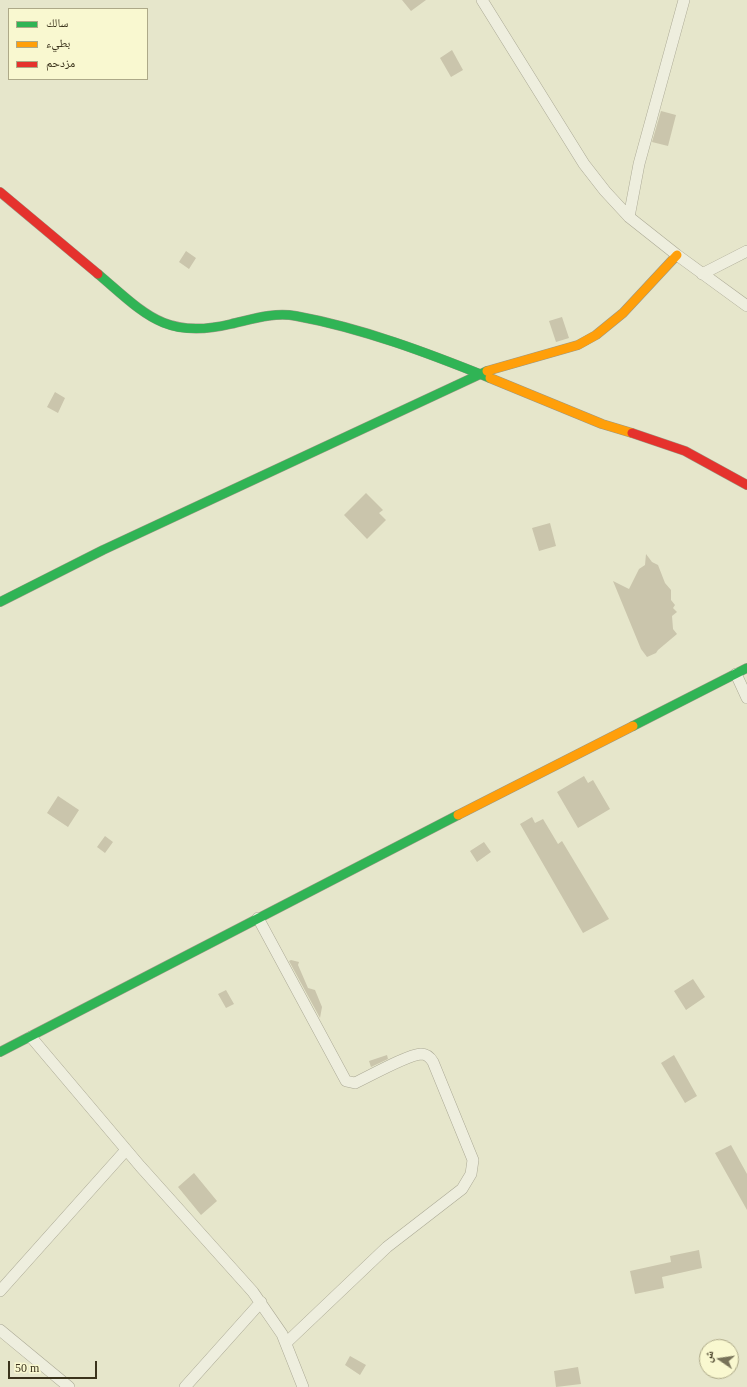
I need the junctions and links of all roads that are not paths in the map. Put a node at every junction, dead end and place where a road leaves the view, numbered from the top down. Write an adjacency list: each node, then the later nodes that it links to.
1 (482, 0): 4 (street)
2 (684, 0): 4 (street)
3 (0, 192): 9 (street)
4 (629, 217): 6 (street)
5 (747, 251): 7 (street)
6 (677, 255): 7 (street); 9 (street)
7 (702, 274): 8 (street)
8 (747, 306)
9 (480, 374): 10 (street); 11 (street)
10 (747, 485)
11 (0, 602)
12 (747, 668): 13 (street)
13 (736, 674): 14 (street); 15 (street)
14 (747, 698)
15 (258, 918): 16 (street); 22 (street)
16 (31, 1037): 17 (street); 18 (street)
17 (0, 1052)
18 (126, 1150): 19 (street); 20 (street)
19 (0, 1291)
20 (261, 1302): 22 (street); 24 (street)
21 (0, 1330): 23 (street)
22 (286, 1343): 25 (street)
23 (69, 1387)
24 (185, 1387)
25 (303, 1387)

